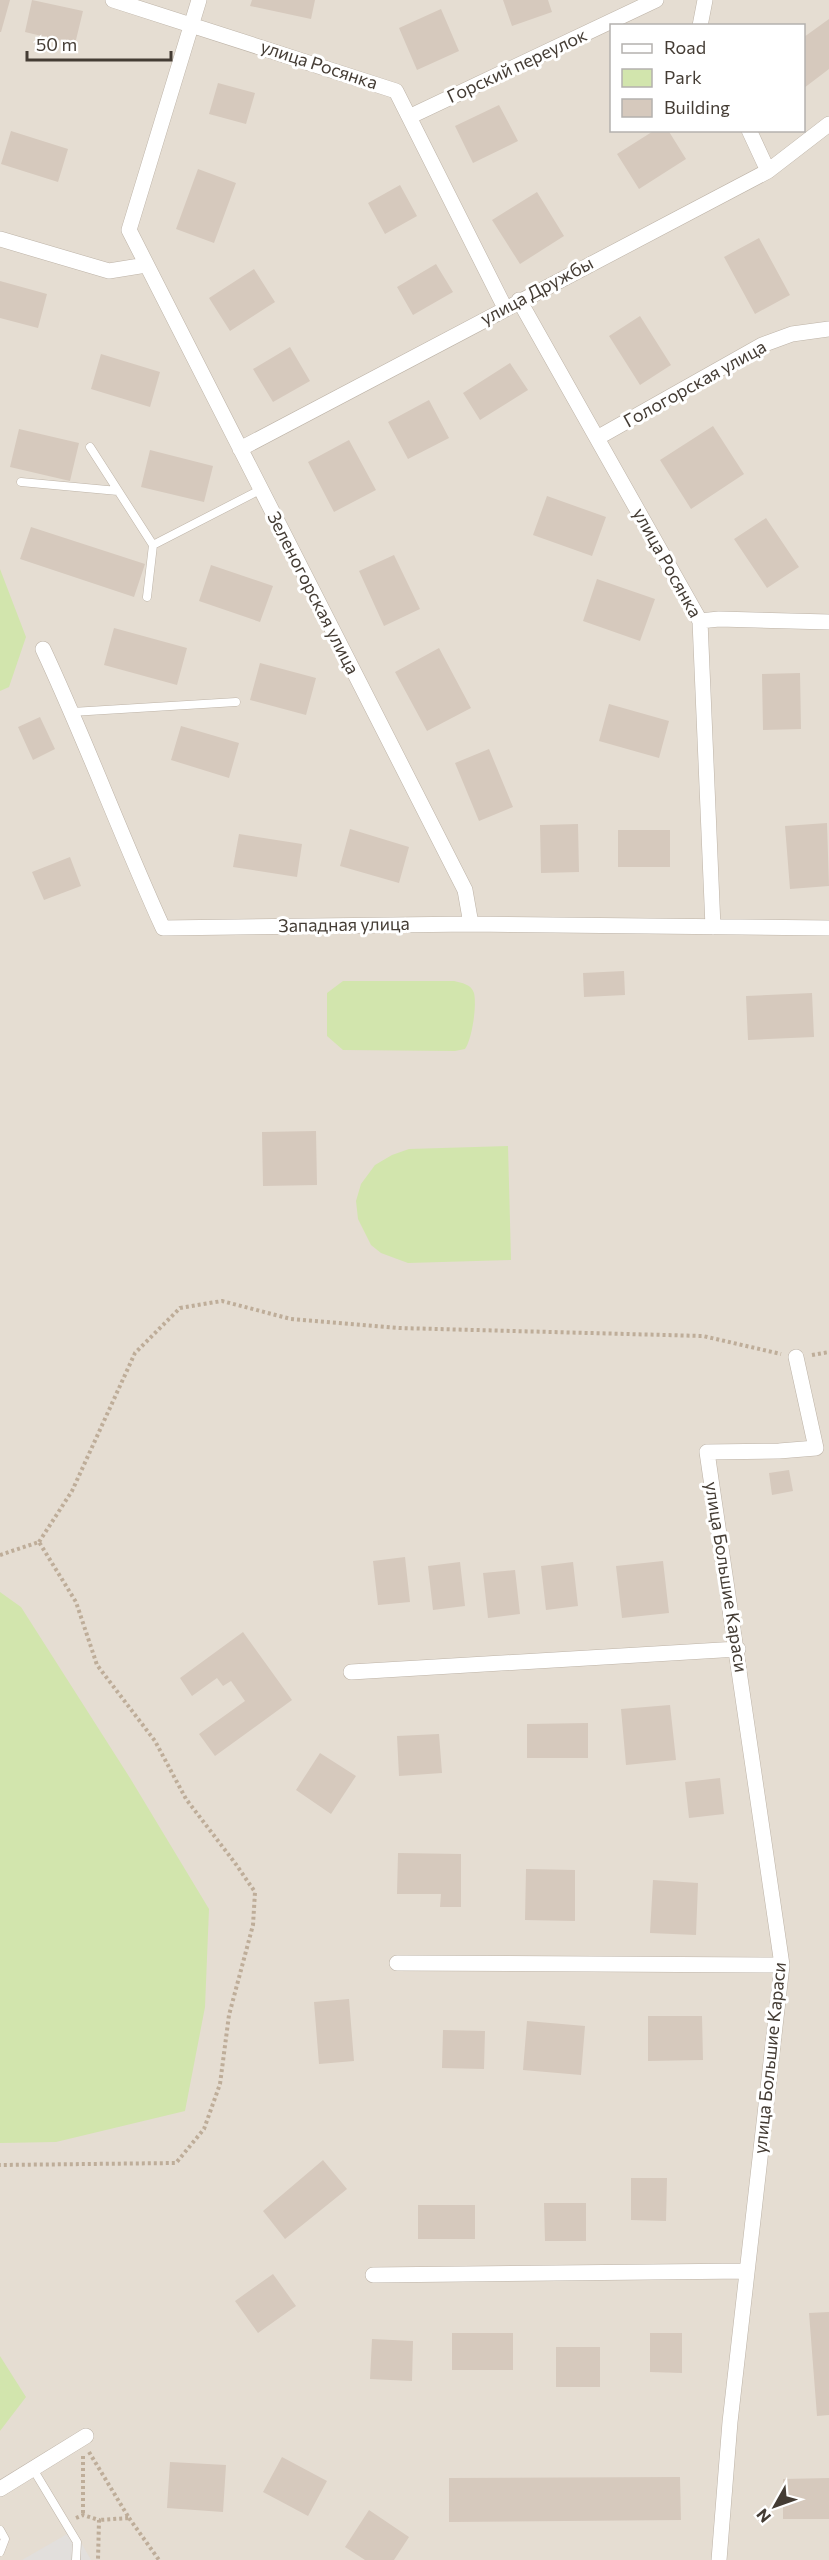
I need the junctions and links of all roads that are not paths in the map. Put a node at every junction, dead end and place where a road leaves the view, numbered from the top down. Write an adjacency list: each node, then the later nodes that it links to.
1 (113, 0): 5 (street, улица Росянка)
2 (199, 0): 5 (street, Зеленогорская улица)
3 (656, 0): 7 (street, Горский переулок)
4 (705, 0): 6 (street)
5 (191, 23): 7 (street, улица Росянка); 12 (street, Зеленогорская улица)
6 (700, 24)
7 (411, 116): 14 (street, улица Росянка)
8 (829, 124): 10 (street, улица Дружбы)
9 (750, 132): 10 (street)
10 (768, 171): 13 (street, улица Дружбы)
11 (0, 239): 12 (street)
12 (146, 265): 18 (street, Зеленогорская улица)
13 (519, 300): 14 (street, улица Дружбы); 16 (street, улица Росянка)
14 (505, 308): 18 (street, улица Дружбы)
15 (829, 329): 16 (street, Гологорская улица)
16 (597, 438): 24 (street, улица Росянка)
17 (90, 447): 21 (lane)
18 (240, 449): 20 (street, Зеленогорская улица)
19 (21, 482): 21 (lane)
20 (260, 490): 22 (lane); 29 (street, Зеленогорская улица)
21 (118, 491): 22 (lane)
22 (153, 545): 23 (lane)
23 (147, 597)
24 (700, 621): 25 (street); 30 (street, улица Росянка)
25 (829, 622)
26 (43, 649): 28 (street, Западная улица)
27 (236, 702): 28 (lane)
28 (72, 712): 29 (street, Западная улица)
29 (471, 924): 30 (street, Западная улица)
30 (713, 927): 31 (street, Западная улица)
31 (829, 928)
32 (796, 1357): 33 (street, улица Большие Караси)
33 (738, 1649): 34 (street); 36 (street, улица Большие Караси)
34 (351, 1672)
35 (397, 1962): 36 (street)
36 (782, 1965): 37 (street, улица Большие Караси)
37 (747, 2271): 38 (street); 45 (street, улица Большие Караси)
38 (373, 2275)
39 (84, 2441): 40 (street)
40 (33, 2469): 41 (street); 44 (lane)
41 (0, 2489)
42 (0, 2530): 43 (lane)
43 (0, 2552)
44 (76, 2560)
45 (719, 2560)

